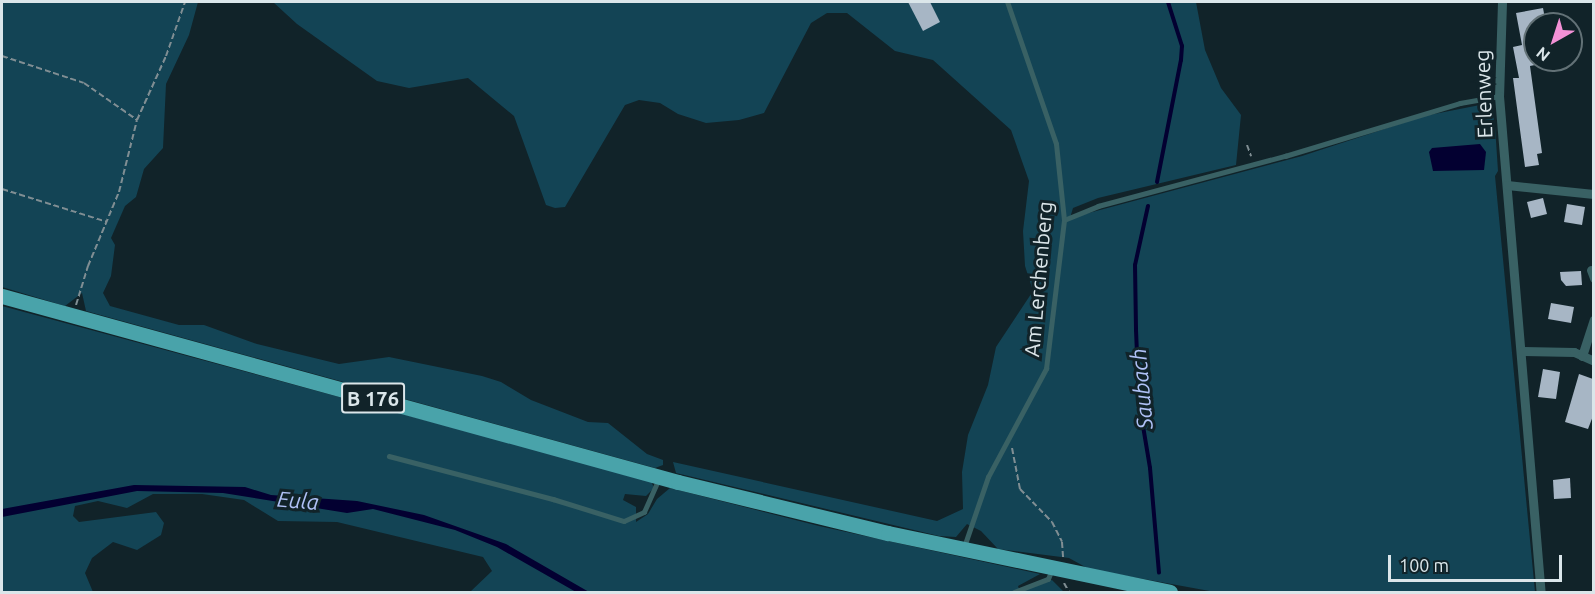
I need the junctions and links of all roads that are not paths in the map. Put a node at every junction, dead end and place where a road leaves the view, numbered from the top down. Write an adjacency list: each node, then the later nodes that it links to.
1 (1007, 2): 6 (lane, Am Lerchenberg)
2 (1502, 2): 3 (street, Erlenweg)
3 (1499, 96): 4 (street, Erlenweg); 6 (lane)
4 (1507, 185): 5 (street); 9 (street, Erlenweg)
5 (1593, 194)
6 (1064, 220): 14 (lane, Am Lerchenberg)
7 (2, 296): 13 (main road, B 176)
8 (1593, 320): 10 (street)
9 (1522, 351): 10 (street); 18 (street, Erlenweg)
10 (1582, 356): 11 (street)
11 (1593, 361)
12 (388, 456): 13 (lane)
13 (660, 477): 14 (main road, B 176)
14 (963, 550): 15 (main road, B 176)
15 (1058, 571): 16 (lane); 17 (main road, B 176)
16 (1014, 592)
17 (1170, 592)
18 (1541, 592)

